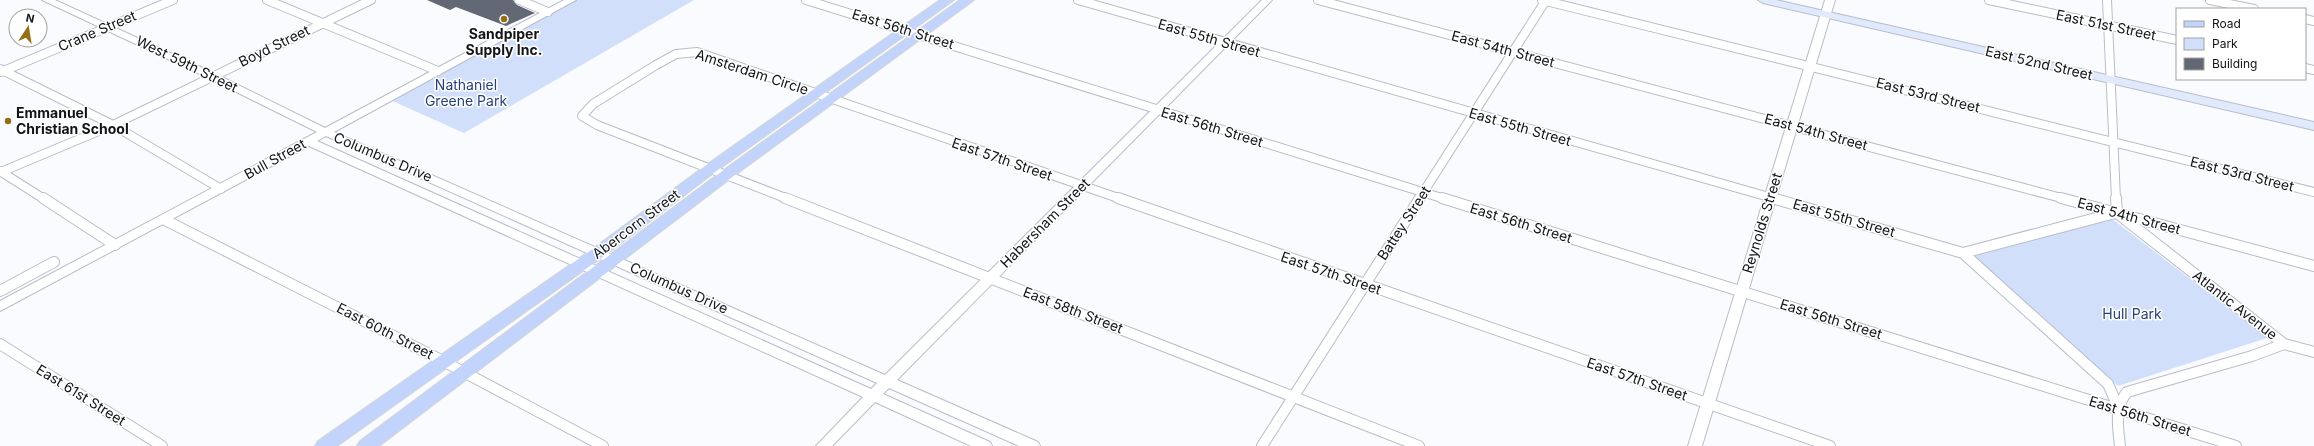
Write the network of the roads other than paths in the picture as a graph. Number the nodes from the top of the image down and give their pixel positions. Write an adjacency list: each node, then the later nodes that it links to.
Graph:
1 (47, 0): 24 (street, West 59th Street)
2 (173, 0): 24 (street, Crane Street)
3 (267, 0): 22 (street)
4 (371, 0): 22 (street, Boyd Street)
5 (520, 0): 20 (street)
6 (571, 0): 20 (street, Bull Street)
7 (806, 0): 25 (street, East 56th Street)
8 (948, 0): 25 (main road, Abercorn Street)
9 (968, 0): 25 (main road, Abercorn Street)
10 (1078, 0): 27 (street, East 55th Street)
11 (1267, 0): 27 (street, Habersham Street)
12 (1318, 0): 28 (street, East 54th Street)
13 (1544, 0): 28 (street, Battey Street); 29 (street, East 53rd Street)
14 (1763, 0): 21 (main road, East 52nd Street)
15 (1830, 0): 21 (street, Reynolds Street)
16 (1988, 0): 23 (street, East 51st Street)
17 (2107, 0): 23 (street)
18 (2210, 0): 19 (street)
19 (2249, 8)
20 (548, 12): 31 (street, Bull Street)
21 (1826, 14): 29 (street, Reynolds Street); 33 (main road, East 52nd Street)
22 (323, 22): 31 (street); 32 (street, Boyd Street)
23 (2108, 26): 26 (street, East 51st Street); 33 (street)
24 (108, 27): 30 (street, Crane Street); 32 (street, West 59th Street)
25 (914, 32): 34 (main road, Abercorn Street); 35 (main road, Abercorn Street); 36 (street, East 56th Street)
26 (2176, 40)
27 (1224, 43): 36 (street, Habersham Street); 37 (street, East 55th Street)
28 (1513, 52): 37 (street, Battey Street); 39 (street, East 54th Street)
29 (1810, 66): 39 (street, Reynolds Street); 43 (street, East 53rd Street)
30 (1, 71): 38 (street)
31 (438, 71): 41 (street, Bull Street)
32 (212, 76): 38 (street, Boyd Street); 41 (street, West 59th Street)
33 (2110, 80): 40 (main road, East 52nd Street); 43 (street)
34 (817, 94): 35 (street, Amsterdam Circle); 44 (main road, Abercorn Street); 44 (street, Amsterdam Circle)
35 (831, 99): 46 (main road, Abercorn Street); 47 (street, East 57th Street)
36 (1157, 110): 47 (street, Habersham Street); 50 (street, East 56th Street)
37 (1474, 114): 50 (street, Battey Street); 51 (street, East 55th Street)
38 (113, 125): 45 (street, Boyd Street); 48 (street)
39 (1792, 125): 51 (street, Reynolds Street); 52 (street, East 54th Street)
40 (2314, 126)
41 (324, 132): 42 (street, Bull Street); 55 (street, Columbus Drive)
42 (308, 142): 48 (street, Bull Street); 59 (street, Columbus Drive)
43 (2112, 142): 49 (street, East 53rd Street); 52 (street)
44 (710, 169): 46 (street, Amsterdam Circle); 55 (main road, Abercorn Street)
45 (1, 172): 54 (street)
46 (726, 175): 57 (main road, Abercorn Street); 62 (street, East 58th Street)
47 (1081, 186): 62 (street, Habersham Street); 63 (street, East 57th Street)
48 (221, 189): 53 (street, Bull Street)
49 (2314, 192)
50 (1423, 193): 63 (street, Battey Street); 65 (street, East 56th Street)
51 (1770, 197): 56 (street, East 55th Street); 65 (street, Reynolds Street)
52 (2117, 213): 56 (street); 60 (street, East 54th Street); 68 (street, Atlantic Avenue)
53 (165, 220): 54 (street, Bull Street); 70 (street, East 60th Street)
54 (115, 245): 66 (street, Bull Street)
55 (599, 252): 57 (street, Columbus Drive); 59 (main road, Abercorn Street)
56 (1963, 253): 76 (street, Atlantic Avenue)
57 (615, 260): 61 (main road, Abercorn Street); 72 (street, Columbus Drive)
58 (54, 262): 64 (street)
59 (581, 265): 61 (street, Columbus Drive); 70 (main road, Abercorn Street)
60 (2314, 266)
61 (600, 272): 71 (main road, Abercorn Street); 73 (street, Columbus Drive)
62 (990, 278): 72 (street, Habersham Street); 74 (street, East 58th Street)
63 (1364, 285): 74 (street, Battey Street); 75 (street, East 57th Street)
64 (0, 291)
65 (1741, 291): 75 (street, Reynolds Street); 76 (street, East 56th Street)
66 (0, 307)
67 (0, 344): 77 (street, East 61st Street)
68 (2284, 344): 69 (street); 76 (street, Atlantic Avenue)
69 (2314, 352)
70 (443, 361): 71 (street, East 60th Street); 78 (main road, Abercorn Street)
71 (463, 373): 79 (main road, Abercorn Street); 80 (street, East 60th Street)
72 (887, 380): 73 (street, Habersham Street); 83 (street, Columbus Drive)
73 (872, 395): 81 (street, Habersham Street); 82 (street, Columbus Drive)
74 (1294, 396): 84 (street, Battey Street); 85 (street, East 58th Street)
75 (1708, 403): 86 (street, Reynolds Street); 87 (street, East 57th Street)
76 (2119, 409): 88 (street, Atlantic Avenue); 89 (street, East 56th Street)
77 (162, 446)
78 (324, 446)
79 (366, 446)
80 (603, 446)
81 (823, 446)
82 (985, 446)
83 (1033, 446)
84 (1262, 446)
85 (1420, 446)
86 (1695, 446)
87 (1830, 446)
88 (2120, 446)
89 (2236, 446)

